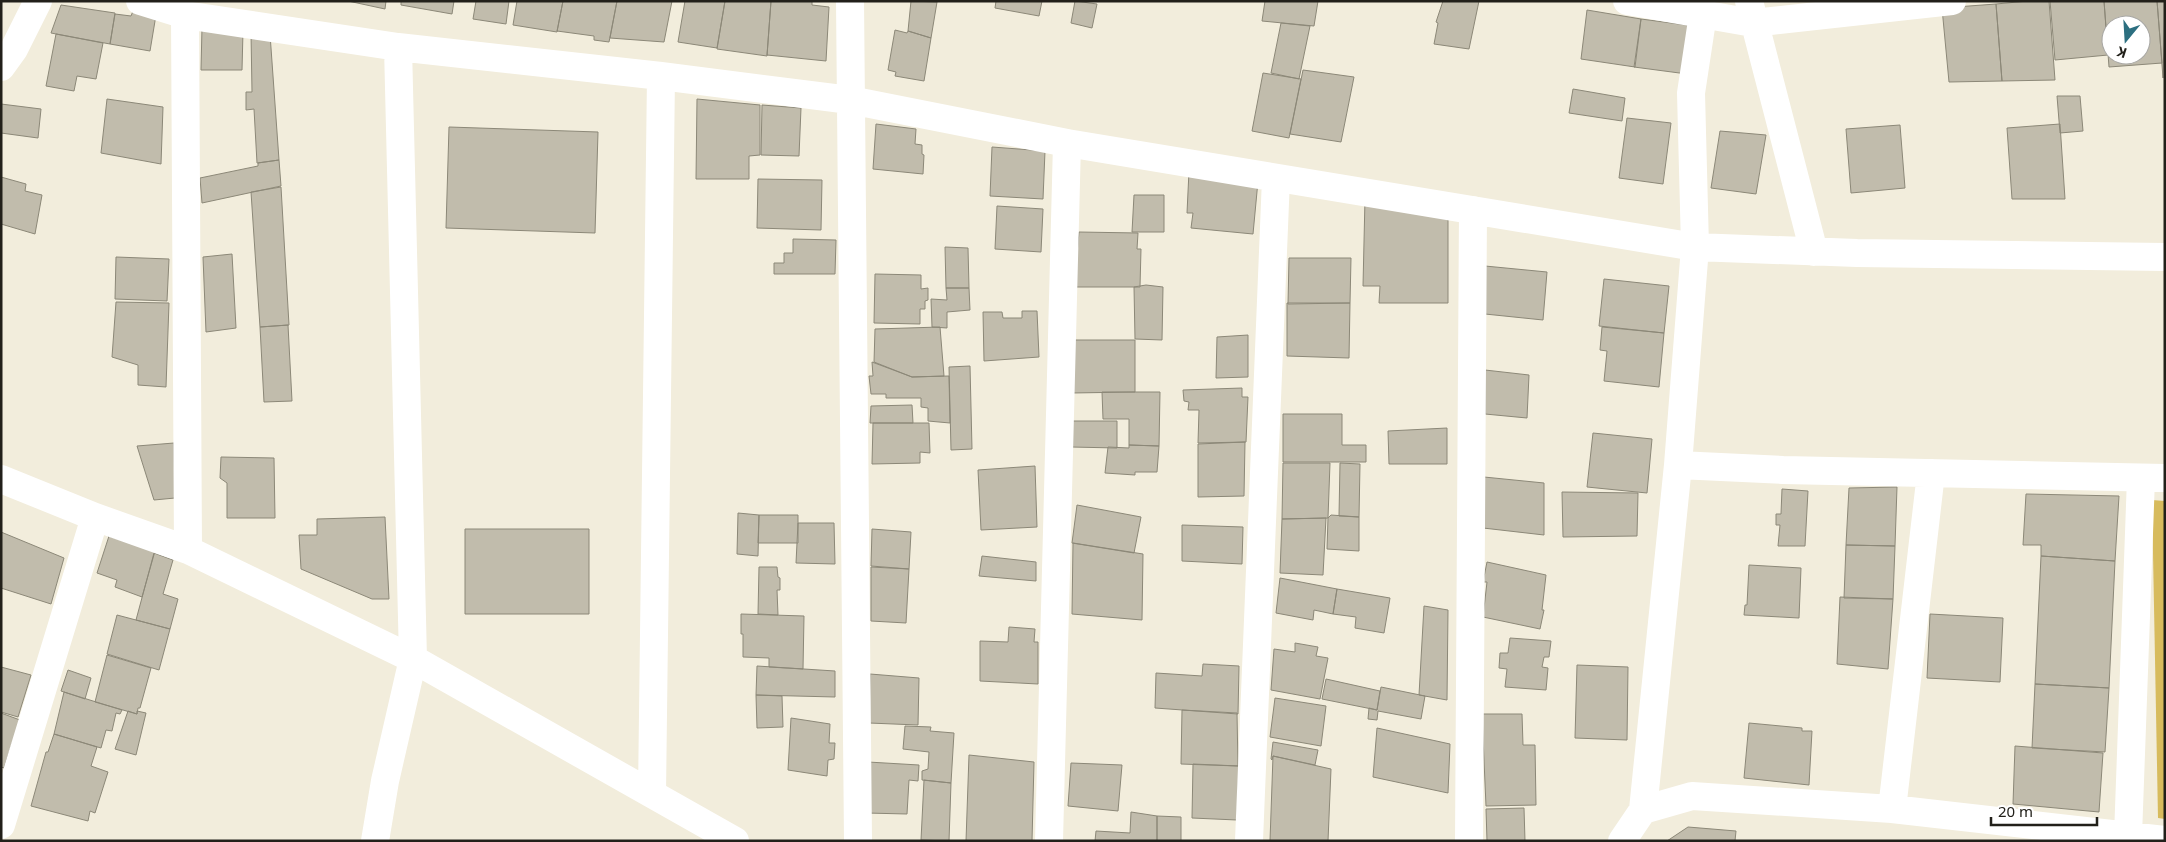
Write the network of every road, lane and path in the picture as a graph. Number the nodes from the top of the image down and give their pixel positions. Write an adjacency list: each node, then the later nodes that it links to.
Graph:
1 (38, 1): 10 (street)
2 (140, 1): 8 (street)
3 (850, 1): 12 (street)
4 (1627, 1): 7 (street)
5 (1952, 1): 6 (street)
6 (1751, 12): 7 (street); 17 (street)
7 (1703, 14): 16 (street)
8 (184, 15): 9 (street); 24 (street)
9 (398, 47): 11 (street); 25 (street)
10 (1, 67)
11 (661, 76): 12 (street); 26 (street)
12 (850, 100): 13 (street); 34 (street)
13 (1067, 143): 14 (street); 35 (street)
14 (1276, 178): 15 (street); 36 (street)
15 (1473, 210): 16 (street); 37 (street)
16 (1695, 247): 17 (street); 19 (street)
17 (1814, 252): 18 (street)
18 (2165, 257)
19 (1678, 465): 20 (street); 28 (street)
20 (1931, 473): 21 (street); 27 (street)
21 (2153, 478): 30 (street)
22 (1, 479): 23 (street)
23 (95, 517): 24 (street); 29 (street)
24 (188, 550): 25 (street)
25 (413, 659): 26 (street); 32 (street)
26 (652, 794): 33 (street)
27 (1892, 809): 28 (street); 30 (street)
28 (1643, 810): 38 (street)
29 (1, 825)
30 (2128, 836): 31 (street)
31 (2165, 840)
32 (375, 841)
33 (734, 841)
34 (858, 841)
35 (1049, 841)
36 (1249, 841)
37 (1469, 841)
38 (1622, 841)

